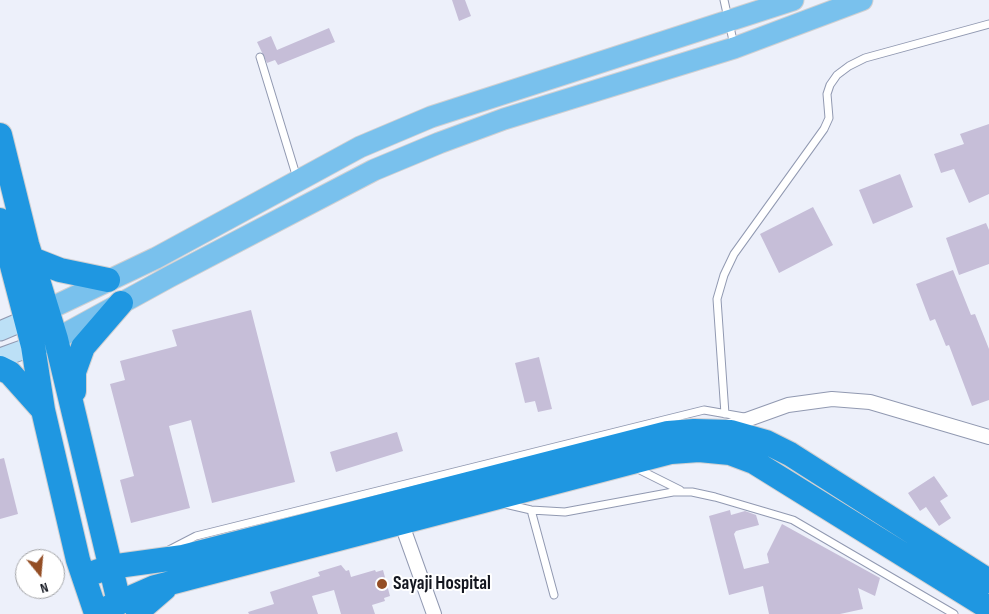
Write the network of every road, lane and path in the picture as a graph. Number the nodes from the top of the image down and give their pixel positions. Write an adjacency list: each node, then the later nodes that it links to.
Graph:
1 (724, 0): 4 (lane)
2 (793, 0): 4 (main road)
3 (862, 0): 6 (main road)
4 (729, 22): 6 (lane); 9 (main road)
5 (989, 24): 24 (lane)
6 (734, 48): 13 (main road)
7 (260, 57): 9 (lane)
8 (0, 134): 11 (highway)
9 (298, 180): 12 (main road)
10 (0, 220): 11 (highway)
11 (15, 271): 12 (highway); 14 (highway); 15 (highway)
12 (108, 280): 14 (main road)
13 (120, 303): 17 (main road); 22 (highway)
14 (48, 311): 15 (main road); 17 (highway)
15 (26, 320): 16 (street); 18 (highway)
16 (0, 331)
17 (56, 339): 18 (main road); 22 (highway)
18 (34, 346): 19 (street); 21 (highway)
19 (0, 358)
20 (0, 368): 21 (highway)
21 (43, 410): 33 (highway)
22 (74, 412): 32 (highway)
23 (751, 419): 24 (street); 24 (lane); 25 (street)
24 (720, 423): 26 (street); 32 (highway); 34 (highway)
25 (989, 437)
26 (699, 450): 27 (highway); 36 (highway)
27 (627, 463): 28 (lane); 29 (highway)
28 (683, 492): 30 (lane); 40 (lane)
29 (488, 500): 30 (lane); 31 (highway)
30 (531, 510): 35 (lane)
31 (401, 522): 37 (highway); 39 (street)
32 (110, 567): 33 (highway); 37 (highway)
33 (84, 576): 38 (highway)
34 (989, 581)
35 (554, 595)
36 (989, 608)
37 (126, 610): 38 (highway)
38 (96, 614)
39 (434, 614)
40 (954, 614)

